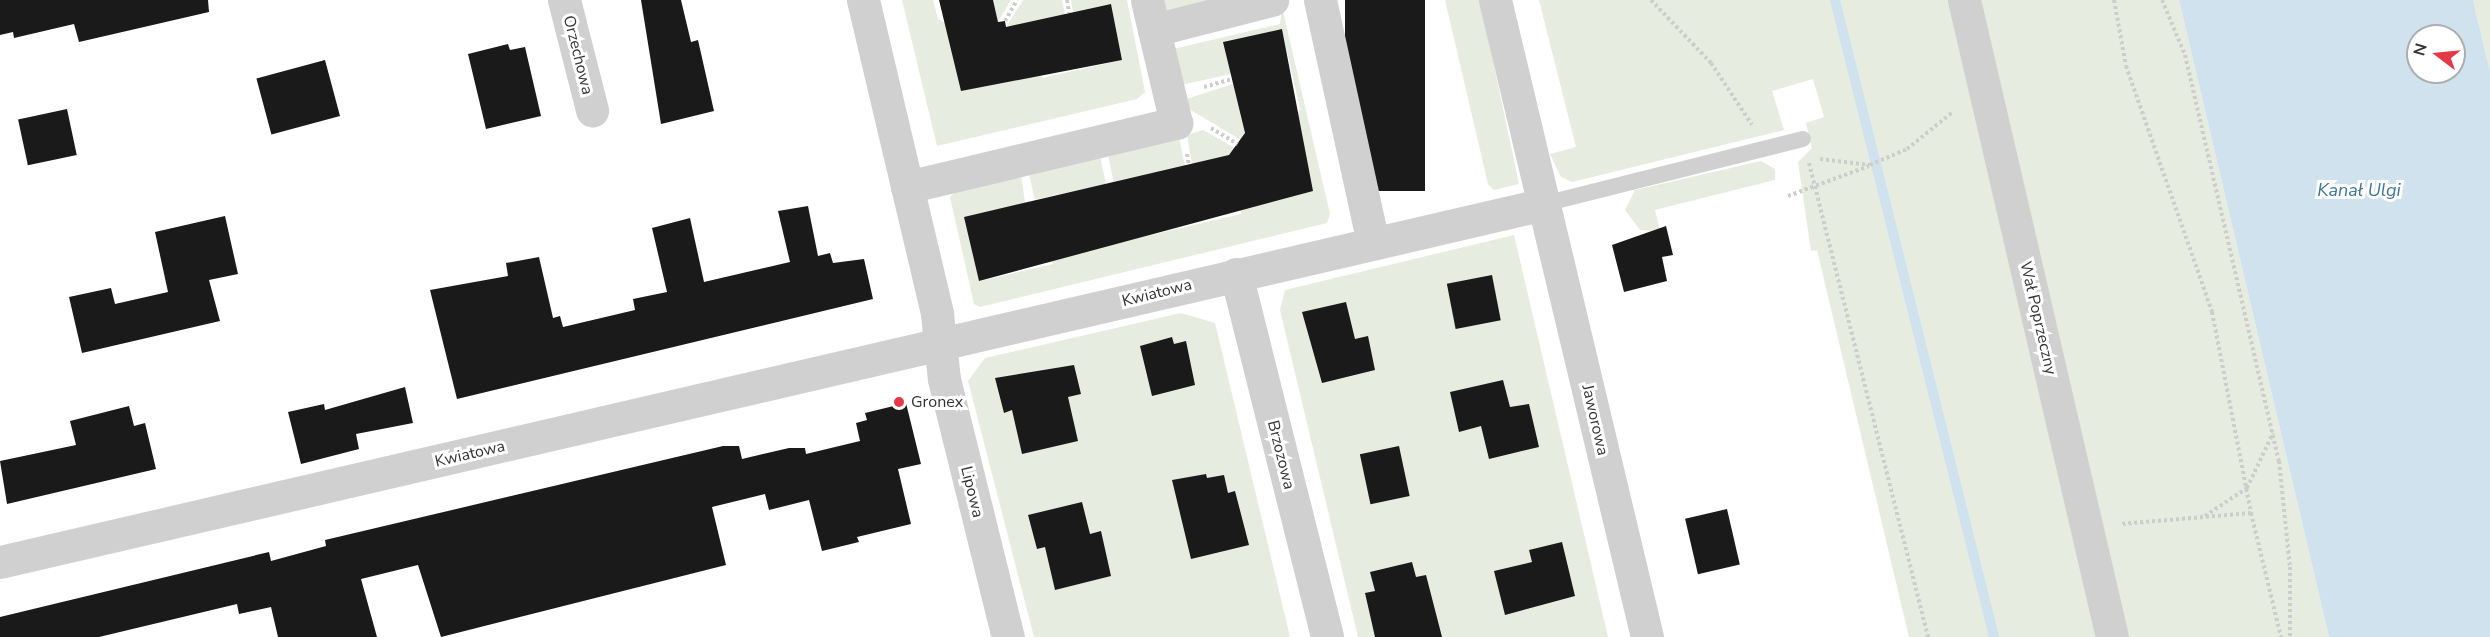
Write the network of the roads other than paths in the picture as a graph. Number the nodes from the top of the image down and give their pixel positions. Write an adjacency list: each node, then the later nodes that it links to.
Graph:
1 (564, 0): 8 (street, Orzechowa)
2 (863, 0): 10 (street)
3 (1272, 0): 7 (street)
4 (1320, 0): 12 (street)
5 (1495, 0): 11 (street)
6 (1964, 0): 19 (street, Wał Poprzeczny)
7 (1150, 15): 10 (street)
8 (592, 110)
9 (1803, 139): 11 (lane)
10 (908, 187): 14 (street)
11 (1544, 204): 12 (street, Kwiatowa); 18 (street, Jaworowa)
12 (1373, 243): 13 (street, Kwiatowa)
13 (1236, 274): 14 (street, Kwiatowa); 17 (street, Brzozowa)
14 (941, 346): 15 (street, Kwiatowa); 16 (street, Lipowa)
15 (0, 562)
16 (1008, 637)
17 (1327, 637)
18 (1647, 637)
19 (2112, 637)

